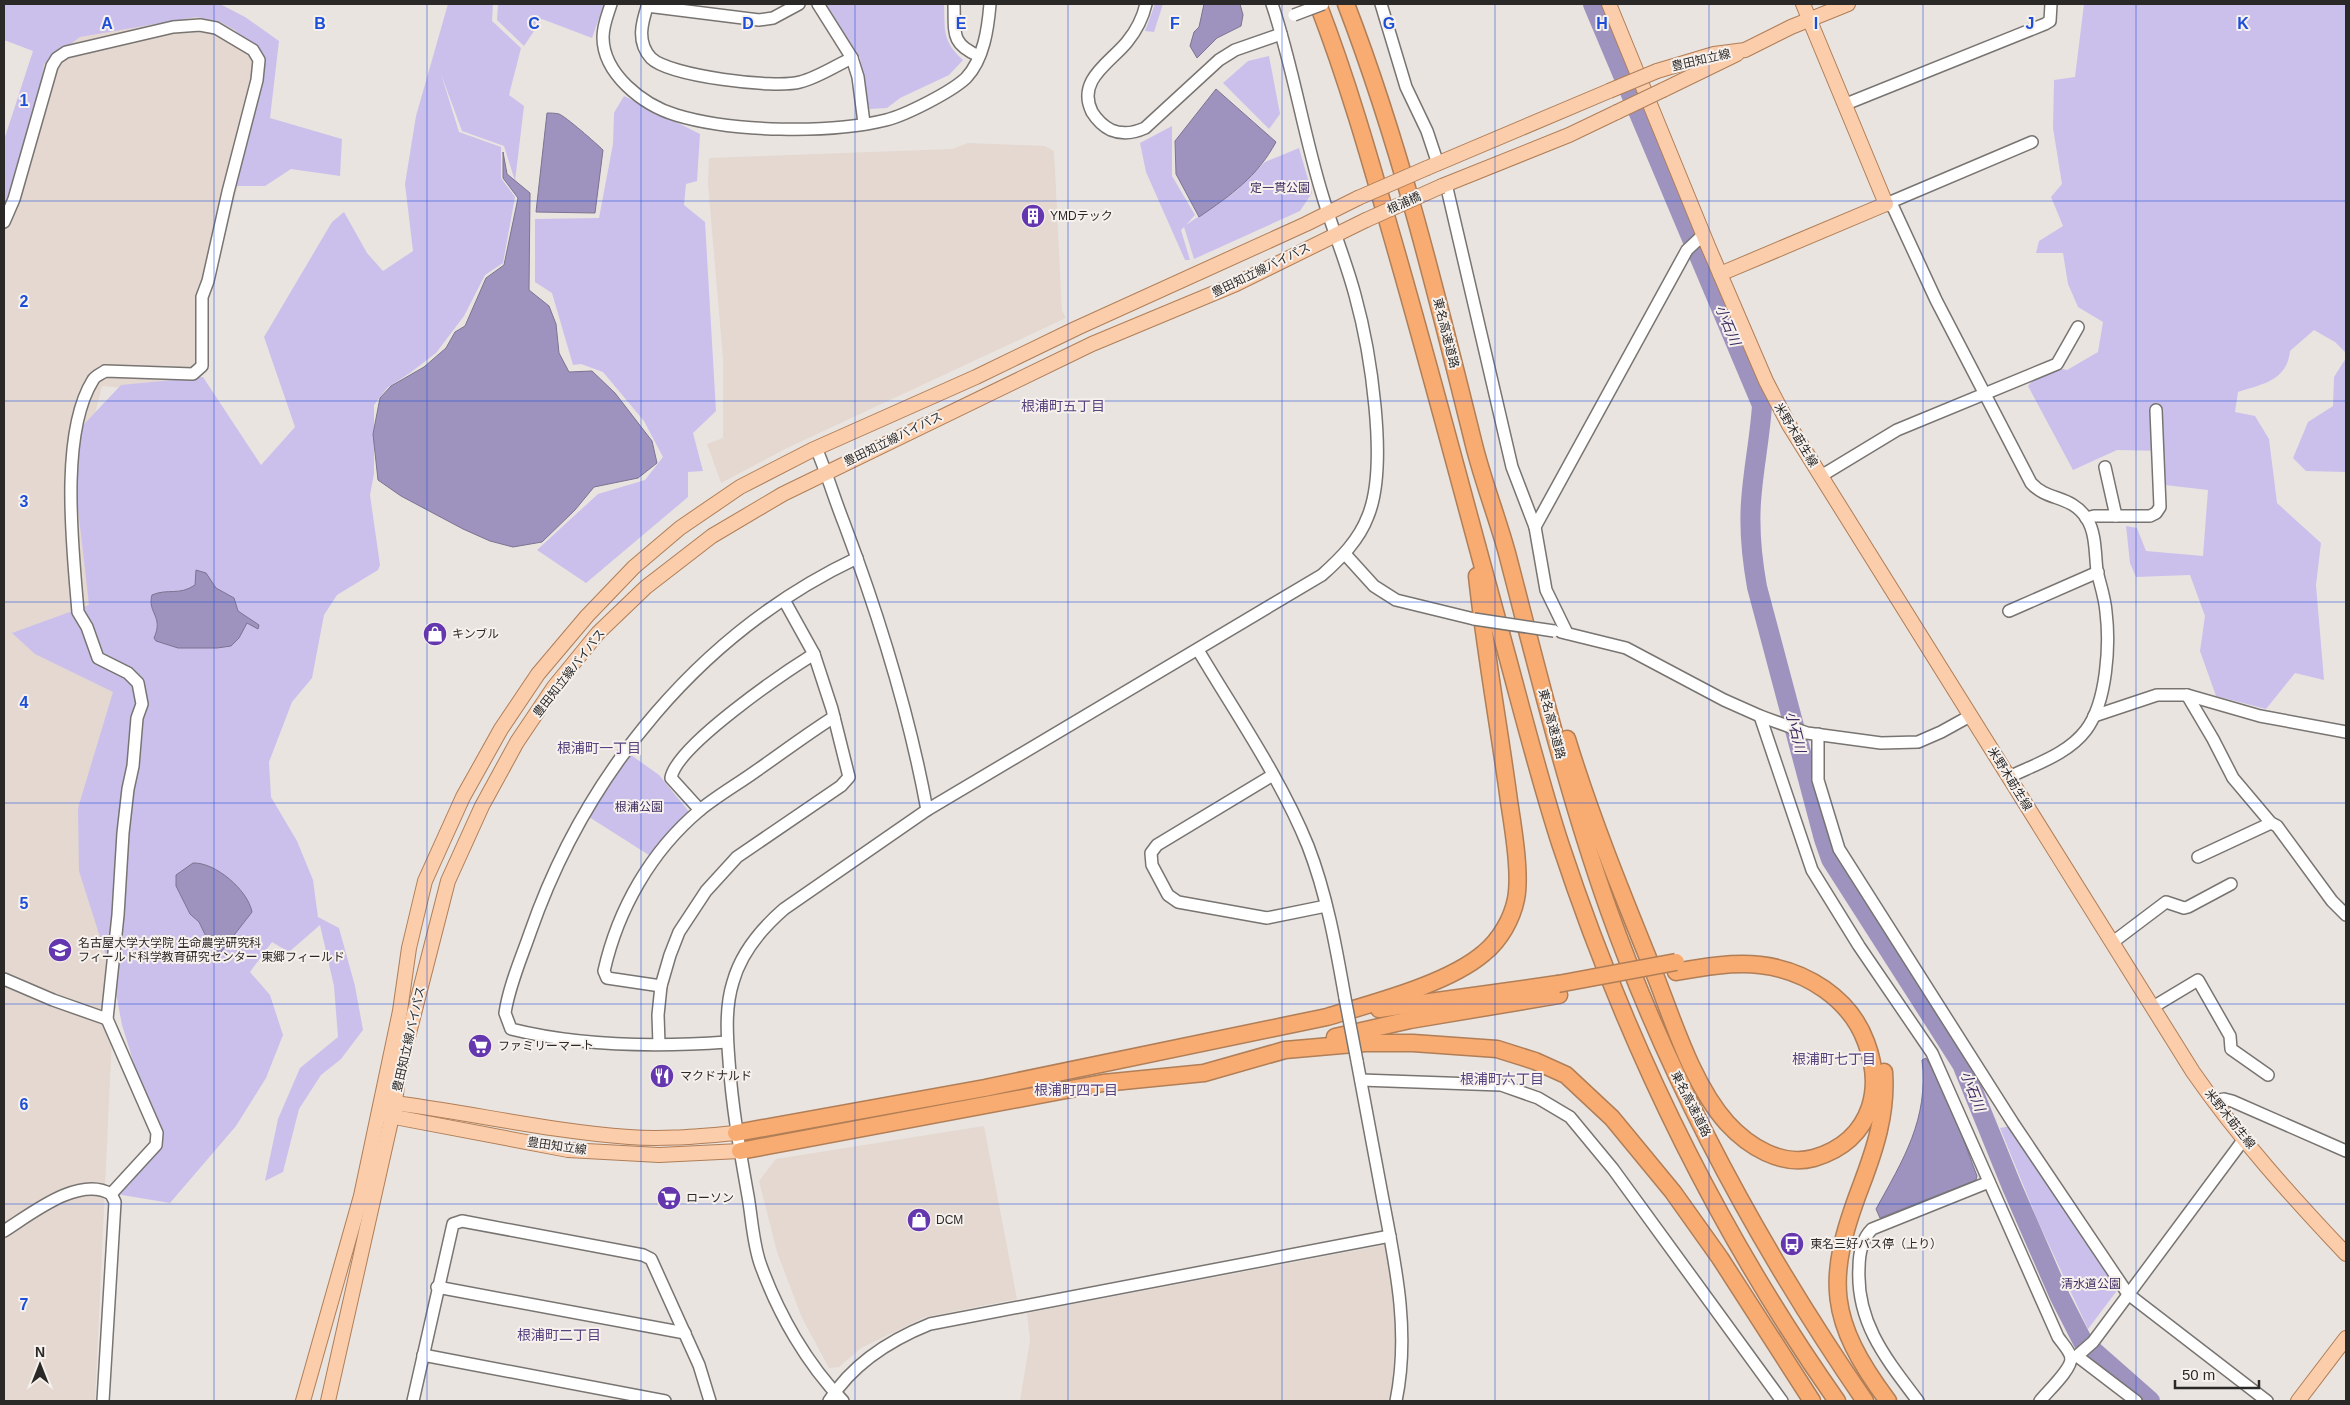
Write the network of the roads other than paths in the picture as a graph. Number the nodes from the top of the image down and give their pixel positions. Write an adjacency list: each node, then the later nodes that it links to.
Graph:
1 (611, 4): 24 (street)
2 (800, 4): 16 (street)
3 (818, 4): 22 (street)
4 (954, 4): 21 (street)
5 (990, 4): 21 (street)
6 (1146, 4): 19 (street)
7 (1272, 4): 18 (street)
8 (1318, 4): 44 (highway, 東名高速道路)
9 (1323, 4): 18 (street, bridge)
10 (1346, 4): 45 (highway, 東名高速道路)
11 (1381, 4): 26 (street)
12 (1609, 4): 33 (main road, 米野木莇生線)
13 (1803, 4): 17 (main road)
14 (1848, 4): 17 (main road, 豊田知立線)
15 (2051, 4): 23 (street)
16 (648, 5): 22 (street)
17 (1810, 20): 20 (main road, 豊田知立線); 23 (main road)
18 (1278, 21): 19 (street)
19 (1281, 34): 29 (street)
20 (1745, 50): 26 (main road, 豊田知立線, bridge); 27 (main road, 豊田知立線, bridge)
21 (979, 56): 24 (street)
22 (852, 58): 24 (street)
23 (1846, 104): 28 (main road)
24 (864, 123)
25 (2032, 142): 28 (street)
26 (1432, 166): 29 (main road, 根浦橋, bridge)
27 (1444, 185): 30 (main road, 根浦橋, bridge); 46 (street)
28 (1886, 204): 34 (main road); 36 (street)
29 (1328, 212): 32 (street); 38 (main road, 豊田知立線バイパス)
30 (1366, 220): 32 (main road, 豊田知立線バイパス)
31 (4, 222): 78 (street)
32 (1336, 234): 40 (main road, 豊田知立線バイパス); 47 (street)
33 (1701, 237): 34 (main road, 米野木莇生線); 46 (street)
34 (1720, 274): 41 (main road, 米野木莇生線)
35 (2078, 327): 36 (street)
36 (1984, 393): 41 (street); 43 (street)
37 (2156, 410): 42 (street)
38 (816, 448): 40 (street); 85 (main road, 豊田知立線バイパス)
39 (2105, 467): 42 (street)
40 (826, 472): 48 (street); 86 (main road, 豊田知立線バイパス)
41 (1821, 476): 57 (main road, 米野木莇生線)
42 (2116, 516): 43 (street)
43 (2086, 518): 49 (street)
44 (1470, 519): 77 (highway); 112 (highway, 東名高速道路)
45 (1498, 520): 72 (highway); 113 (highway, 東名高速道路)
46 (1536, 527): 52 (street)
47 (1345, 554): 52 (street, bridge); 53 (street)
48 (857, 558): 50 (street); 65 (street)
49 (2098, 572): 51 (street); 58 (street)
50 (784, 600): 54 (street); 80 (street)
51 (2009, 611)
52 (1567, 633): 56 (street)
53 (1198, 650): 62 (street); 65 (street)
54 (814, 654): 59 (street); 64 (street)
55 (2187, 695): 58 (street); 60 (street); 66 (street)
56 (1760, 716): 61 (street); 91 (street)
57 (1970, 716): 61 (street); 63 (main road, 米野木莇生線)
58 (2094, 716): 63 (street)
59 (834, 718): 64 (street); 74 (street)
60 (2346, 732)
61 (1812, 734): 97 (street)
62 (1273, 775): 69 (street); 69 (street)
63 (2009, 777): 71 (main road, 米野木莇生線)
64 (700, 810): 74 (street)
65 (927, 810): 79 (street)
66 (2271, 823): 67 (street); 70 (street)
67 (2198, 857)
68 (2231, 884): 71 (street)
69 (1326, 906): 83 (street, bridge)
70 (2346, 915)
71 (2113, 942): 76 (main road, 米野木莇生線)
72 (1676, 967): 75 (highway, bridge); 114 (highway)
73 (4, 979): 78 (street)
74 (662, 986): 80 (street)
75 (1559, 989): 77 (highway); 81 (highway)
76 (2154, 1007): 82 (street); 84 (main road, 米野木莇生線)
77 (1328, 1016): 87 (highway)
78 (107, 1020): 92 (street)
79 (727, 1042): 80 (street); 87 (street)
80 (659, 1044)
81 (1286, 1050): 89 (highway); 111 (highway)
82 (2268, 1075)
83 (1361, 1080): 94 (street); 110 (street)
84 (2214, 1101): 88 (main road, 米野木莇生線); 90 (street)
85 (378, 1107): 86 (main road, 豊田知立線); 104 (main road, 豊田知立線バイパス)
86 (394, 1110): 87 (main road, 豊田知立線); 89 (main road, 豊田知立線); 105 (main road, 豊田知立線バイパス)
87 (736, 1133): 89 (street)
88 (2244, 1138): 95 (main road, 米野木莇生線); 97 (street)
89 (740, 1151): 102 (street)
90 (2346, 1151)
91 (1989, 1182): 101 (street); 115 (street)
92 (111, 1194): 93 (street); 103 (street)
93 (4, 1230)
94 (1390, 1236): 102 (street); 109 (street)
95 (2346, 1254)
96 (437, 1287): 98 (street); 98 (street); 100 (street)
97 (2128, 1294): 101 (street); 118 (street)
98 (685, 1333): 108 (street)
99 (2346, 1338): 119 (main road)
100 (423, 1355): 106 (street); 107 (street)
101 (2077, 1355): 116 (street); 117 (street)
102 (836, 1398)
103 (103, 1401)
104 (303, 1401)
105 (328, 1401)
106 (413, 1401)
107 (665, 1401)
108 (710, 1401)
109 (1396, 1401)
110 (1782, 1401)
111 (1812, 1401)
112 (1837, 1401)
113 (1865, 1401)
114 (1888, 1401)
115 (1918, 1401)
116 (2040, 1401)
117 (2136, 1401)
118 (2267, 1401)
119 (2298, 1401)

